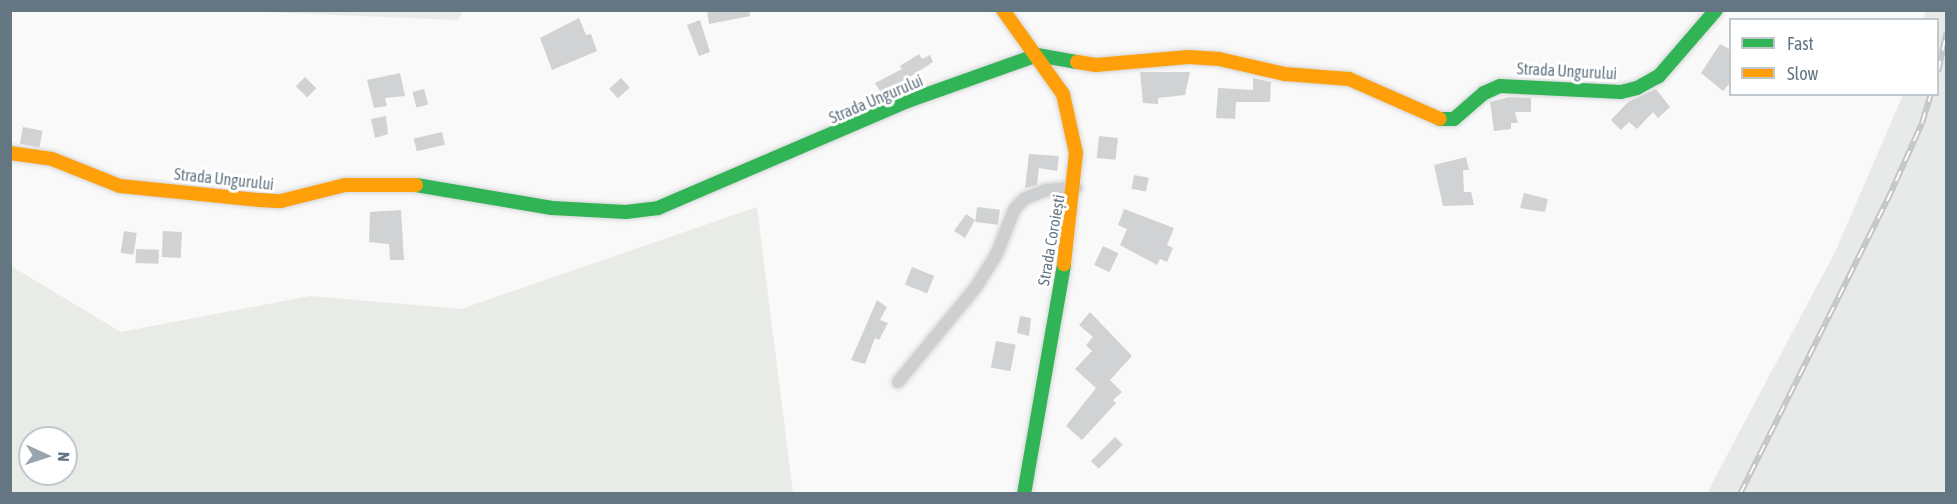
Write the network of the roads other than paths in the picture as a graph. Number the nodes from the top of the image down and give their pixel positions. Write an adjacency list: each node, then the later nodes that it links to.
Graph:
1 (1003, 10): 3 (street, Strada Coroiești)
2 (1716, 10): 3 (street, Strada Ungurului)
3 (1037, 55): 4 (street, Strada Ungurului); 5 (street, Strada Coroiești)
4 (10, 153)
5 (1076, 188): 6 (street); 7 (street, Strada Coroiești)
6 (898, 382)
7 (1024, 494)

